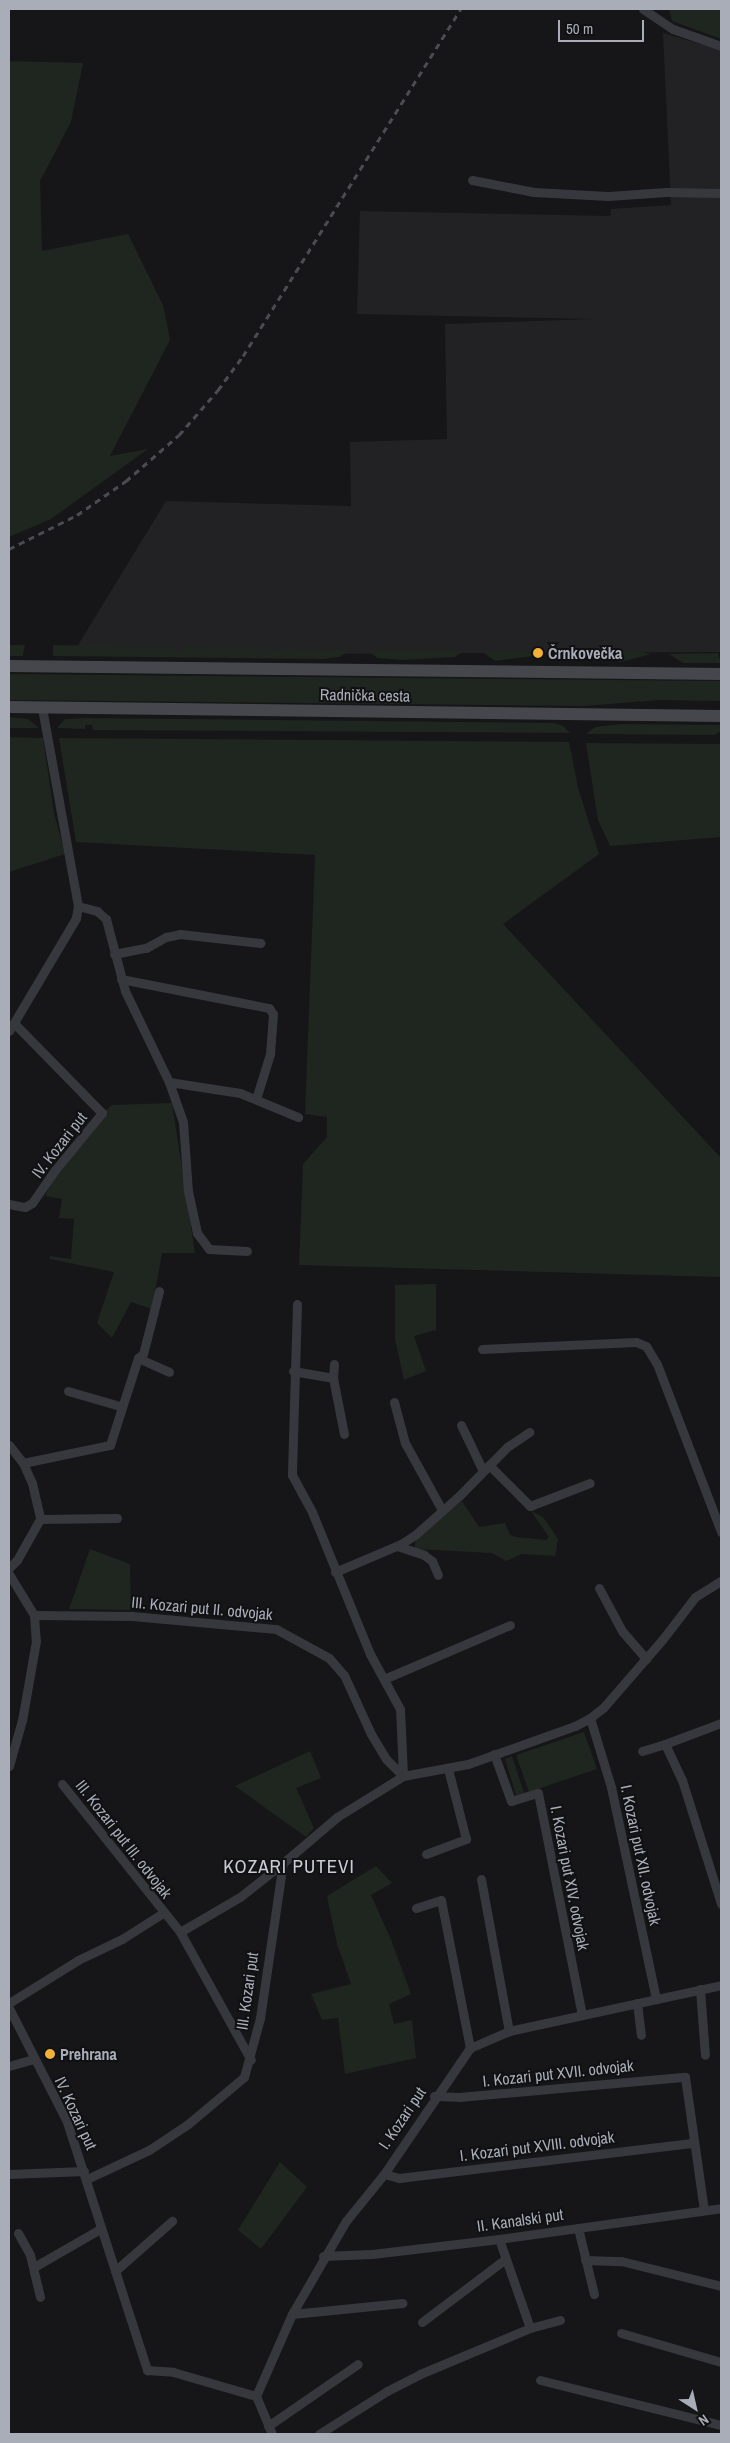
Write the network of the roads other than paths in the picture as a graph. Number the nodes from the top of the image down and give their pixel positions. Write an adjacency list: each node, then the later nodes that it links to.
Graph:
1 (643, 9): 2 (street)
2 (721, 46)
3 (472, 180): 4 (street)
4 (721, 193)
5 (9, 666): 6 (main road, Radnička cesta)
6 (721, 674)
7 (9, 707): 8 (main road, Radnička cesta)
8 (42, 707): 9 (main road, Radnička cesta); 10 (street)
9 (721, 716)
10 (78, 906): 12 (street); 14 (street)
11 (260, 942): 12 (street)
12 (114, 954): 13 (street)
13 (121, 979): 16 (street); 17 (street)
14 (14, 1023): 15 (street); 19 (street, IV. Kozari put)
15 (9, 1031)
16 (169, 1082): 17 (street); 20 (street)
17 (256, 1099): 18 (street)
18 (298, 1117)
19 (9, 1204)
20 (247, 1251)
21 (159, 1291): 24 (street)
22 (297, 1304): 26 (street)
23 (482, 1349): 42 (street)
24 (138, 1358): 27 (street); 31 (street)
25 (334, 1364): 28 (street)
26 (293, 1371): 28 (street); 45 (street)
27 (169, 1372)
28 (333, 1378): 34 (street)
29 (68, 1390): 31 (street)
30 (394, 1402): 39 (street)
31 (120, 1406): 36 (street)
32 (461, 1425): 37 (street)
33 (529, 1432): 37 (street)
34 (344, 1434)
35 (9, 1445): 36 (street)
36 (23, 1463): 41 (street)
37 (486, 1468): 38 (street); 39 (street)
38 (590, 1483)
39 (442, 1510): 43 (street)
40 (117, 1518): 41 (street)
41 (40, 1519): 44 (street)
42 (721, 1532)
43 (398, 1546): 45 (street); 47 (street)
44 (9, 1568)
45 (335, 1572): 53 (street)
46 (9, 1574): 50 (street)
47 (438, 1575)
48 (721, 1581): 52 (street)
49 (599, 1588): 52 (street)
50 (34, 1615): 59 (street); 61 (street, III. Kozari put II. odvojak)
51 (510, 1625): 53 (street)
52 (646, 1659): 54 (street)
53 (384, 1679): 61 (street)
54 (590, 1718): 58 (street); 72 (street, I. Kozari put XII. odvojak)
55 (721, 1723): 56 (street)
56 (664, 1744): 57 (street); 66 (street)
57 (642, 1751)
58 (494, 1754): 60 (street); 76 (street, I. Kozari put XIV. odvojak)
59 (9, 1766)
60 (448, 1769): 61 (street); 63 (street)
61 (403, 1776): 64 (street)
62 (62, 1784): 68 (street, III. Kozari put III. odvojak)
63 (426, 1854)
64 (283, 1863): 69 (street); 82 (street, III. Kozari put)
65 (481, 1879): 77 (street)
66 (721, 1904)
67 (416, 1908): 79 (street)
68 (163, 1913): 69 (street, III. Kozari put III. odvojak); 73 (street, III. Kozari put III. odvojak)
69 (180, 1932): 82 (street, III. Kozari put III. odvojak)
70 (721, 1985): 71 (street, I. Kozari put)
71 (700, 1989): 72 (street, I. Kozari put); 80 (street)
72 (656, 1999): 74 (street, I. Kozari put)
73 (9, 2003)
74 (637, 2003): 76 (street, I. Kozari put); 78 (street)
75 (9, 2008): 81 (street, IV. Kozari put)
76 (582, 2015): 77 (street, I. Kozari put)
77 (509, 2031): 79 (street, I. Kozari put)
78 (641, 2035)
79 (470, 2048): 84 (street, I. Kozari put)
80 (706, 2055)
81 (34, 2059): 83 (street); 88 (street, IV. Kozari put)
82 (251, 2060): 88 (street, III. Kozari put)
83 (9, 2066)
84 (434, 2096): 85 (street, I. Kozari put XVII. odvojak); 87 (street, I. Kozari put)
85 (694, 2142): 87 (street, I. Kozari put XVIII. odvojak); 90 (street)
86 (9, 2174): 88 (street)
87 (384, 2174): 96 (street, I. Kozari put)
88 (86, 2175): 93 (street)
89 (721, 2208): 90 (street, II. Kanalski put)
90 (704, 2210): 92 (street, II. Kanalski put)
91 (172, 2221): 100 (street)
92 (578, 2228): 95 (street, II. Kanalski put); 98 (street)
93 (100, 2229): 99 (street); 100 (street)
94 (18, 2233): 99 (street)
95 (499, 2239): 96 (street, II. Kanalski put); 97 (street)
96 (323, 2256): 105 (street, I. Kozari put)
97 (504, 2260): 107 (street); 108 (street)
98 (585, 2260): 101 (street); 102 (street)
99 (34, 2267): 103 (street)
100 (114, 2271): 113 (street)
101 (721, 2286)
102 (594, 2294)
103 (40, 2297)
104 (402, 2303): 105 (street)
105 (292, 2314): 113 (street, I. Kozari put)
106 (560, 2320): 108 (street)
107 (422, 2322)
108 (530, 2328): 116 (street)
109 (620, 2333): 110 (street)
110 (721, 2362)
111 (358, 2364): 115 (street)
112 (540, 2380): 114 (street)
113 (256, 2396): 115 (street)
114 (721, 2425)
115 (270, 2430)
116 (319, 2434)

